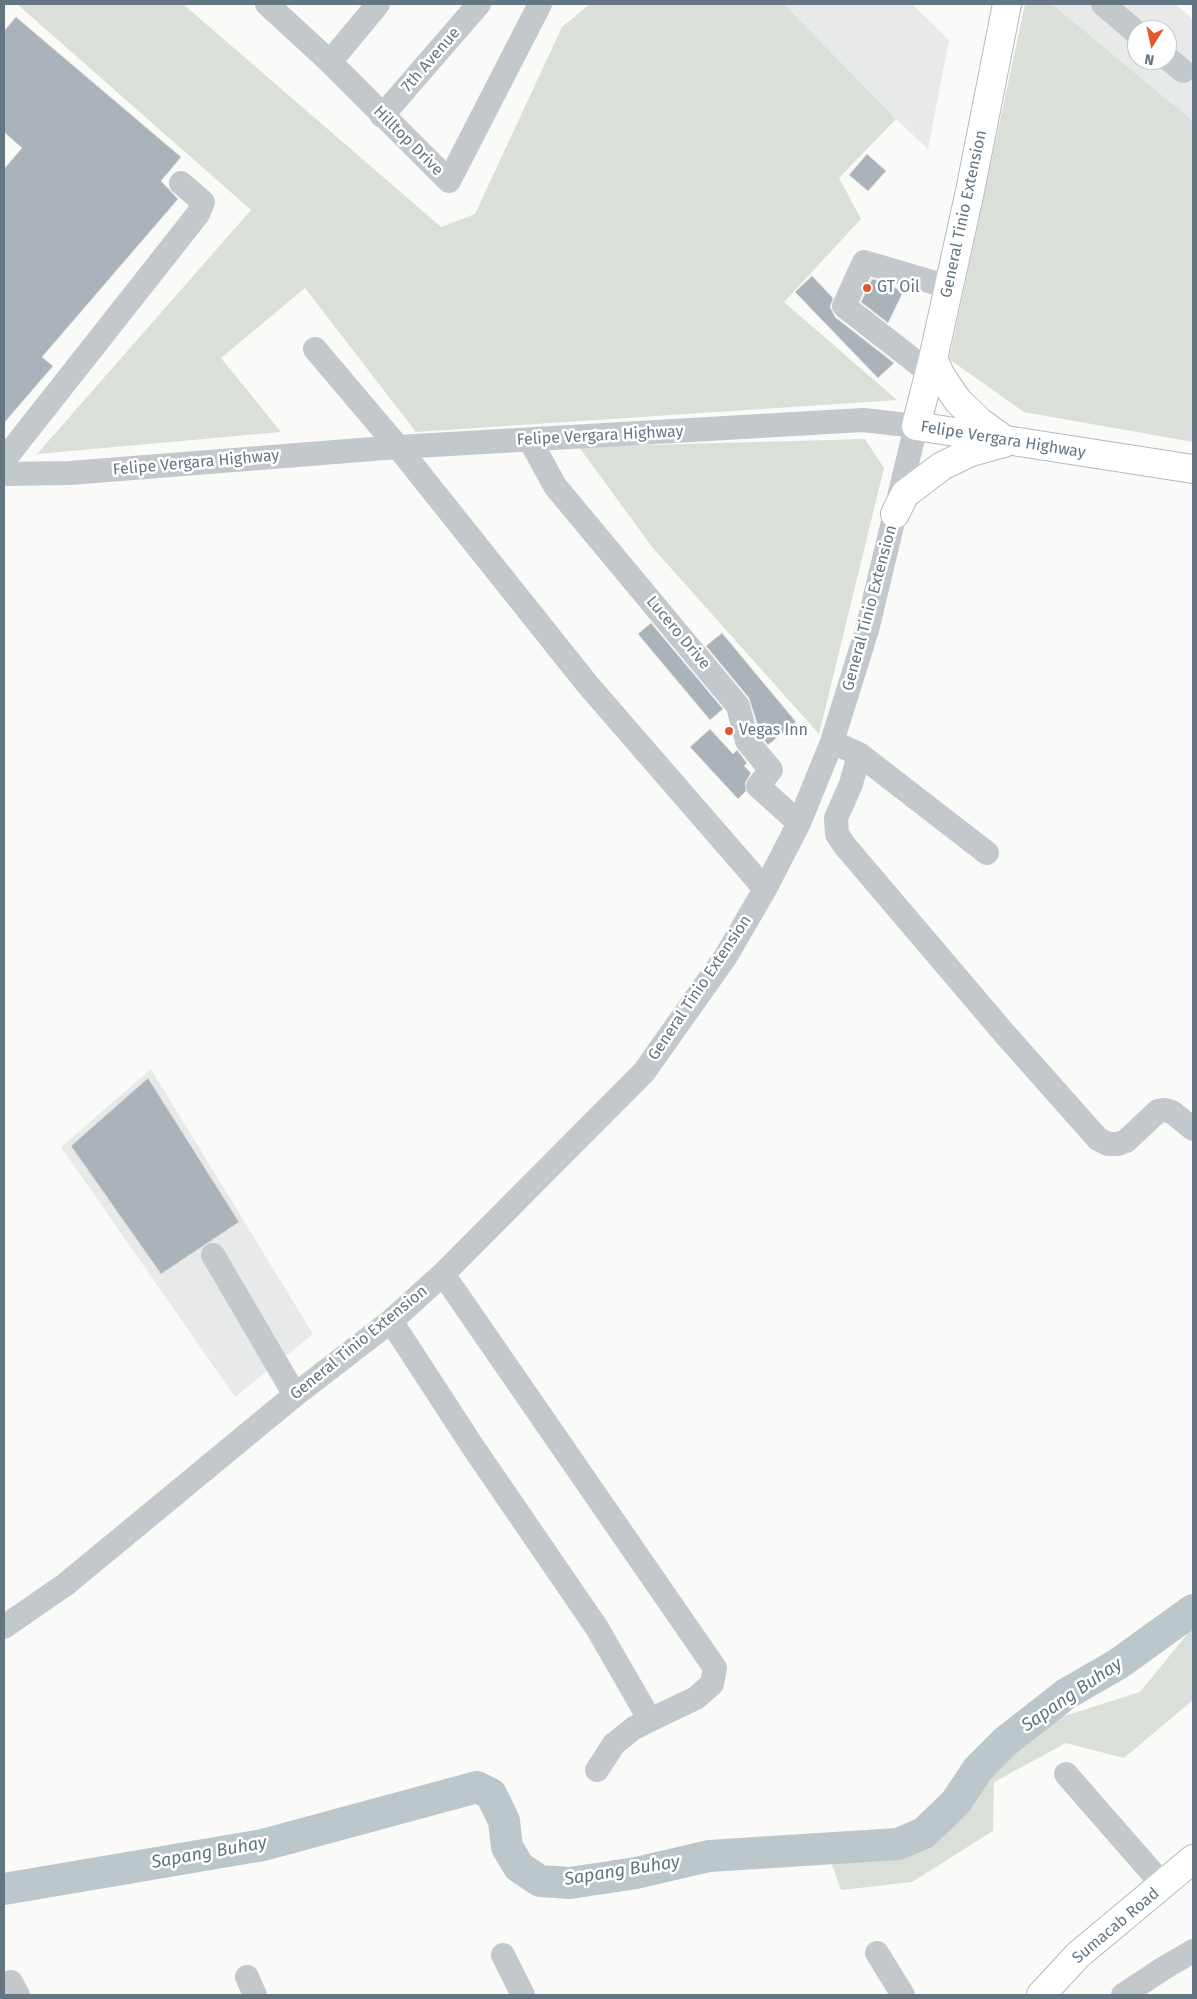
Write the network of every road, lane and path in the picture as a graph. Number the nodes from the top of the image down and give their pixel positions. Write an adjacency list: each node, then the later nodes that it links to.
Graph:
1 (267, 4): 8 (street, Hilltop Drive)
2 (378, 4): 8 (street)
3 (479, 4): 9 (street, 7th Avenue)
4 (1007, 4): 11 (main road, General Tinio Extension)
5 (1102, 4): 7 (street)
6 (535, 6): 9 (street, Hilltop Drive)
7 (1127, 25)
8 (330, 62): 9 (street, Hilltop Drive)
9 (382, 116)
10 (181, 182): 18 (street)
11 (949, 287): 13 (main road, General Tinio Extension); 13 (street)
12 (316, 349): 17 (street)
13 (932, 366): 14 (main road, General Tinio Extension); 16 (main road)
14 (916, 426): 15 (street, Felipe Vergara Highway); 16 (main road, Felipe Vergara Highway); 21 (street, General Tinio Extension)
15 (530, 440): 17 (street, Felipe Vergara Highway); 24 (street, Lucero Drive)
16 (1008, 442): 19 (main road, Felipe Vergara Highway); 21 (main road)
17 (398, 447): 20 (street, Felipe Vergara Highway); 26 (street)
18 (4, 460)
19 (1193, 469)
20 (4, 474)
21 (895, 514): 22 (street, General Tinio Extension)
22 (832, 742): 23 (street); 24 (street, General Tinio Extension)
23 (859, 754): 25 (street); 27 (street)
24 (799, 823): 26 (street, General Tinio Extension)
25 (988, 853)
26 (765, 889): 29 (street, General Tinio Extension)
27 (1193, 1129)
28 (213, 1255): 31 (street)
29 (443, 1274): 30 (street, General Tinio Extension); 33 (street)
30 (391, 1321): 31 (street, General Tinio Extension); 33 (street)
31 (295, 1395): 32 (street, General Tinio Extension)
32 (4, 1627)
33 (650, 1720): 34 (street)
34 (597, 1770)
35 (1066, 1774): 37 (street)
36 (1193, 1859): 37 (main road, Sumacab Road)
37 (1163, 1885): 43 (main road, Sumacab Road)
38 (1193, 1951): 44 (street)
39 (877, 1953): 42 (street)
40 (503, 1955): 41 (street)
41 (523, 1995)
42 (903, 1995)
43 (1041, 1995)
44 (1123, 1995)

